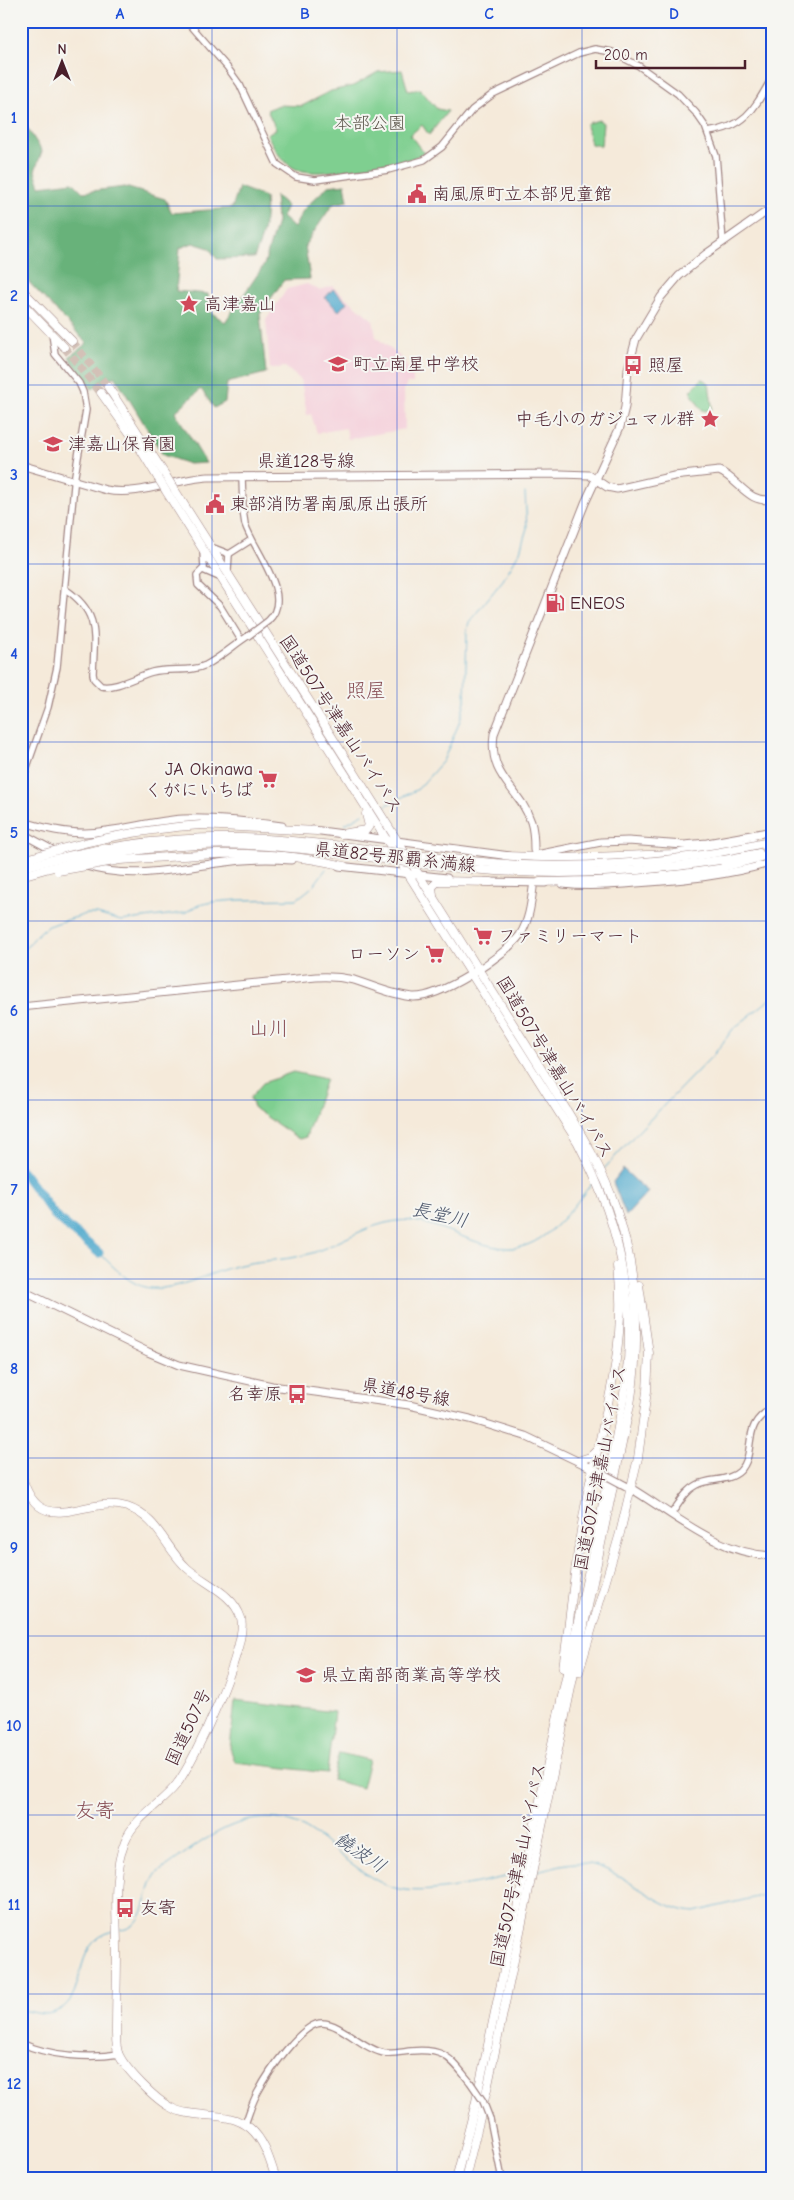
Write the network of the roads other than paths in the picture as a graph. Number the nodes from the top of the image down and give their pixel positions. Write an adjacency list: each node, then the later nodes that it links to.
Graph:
1 (187, 21): 5 (street)
2 (769, 21): 3 (main road)
3 (773, 26)
4 (773, 76): 5 (street)
5 (708, 132): 7 (street)
6 (773, 207): 7 (main road)
7 (723, 242): 18 (main road)
8 (21, 289): 11 (highway)
9 (21, 302): 10 (highway)
10 (52, 333): 12 (highway); 19 (street)
11 (72, 341)
12 (64, 347)
13 (108, 388): 17 (highway, 国道507号津嘉山バイパス)
14 (101, 393): 17 (highway, 国道507号津嘉山バイパス)
15 (21, 465): 19 (main road, 県道128号線)
16 (242, 476): 18 (main road, 県道128号線); 19 (main road, 県道128号線); 21 (street)
17 (162, 477): 22 (highway, 国道507号津嘉山バイパス, bridge)
18 (596, 479): 20 (main road, 県道128号線); 38 (main road)
19 (75, 480): 26 (street)
20 (773, 499)
21 (251, 540): 23 (street); 27 (street, bridge)
22 (207, 548): 23 (street); 24 (street); 25 (highway, 国道507号津嘉山バイパス)
23 (229, 554): 25 (street)
24 (203, 570): 25 (street); 27 (street)
25 (225, 576): 29 (highway, 国道507号津嘉山バイパス); 37 (highway, 国道507号津嘉山バイパス)
26 (65, 589): 27 (street); 28 (street)
27 (242, 640)
28 (21, 784)
29 (362, 803): 34 (highway); 36 (highway, 国道507号津嘉山バイパス)
30 (21, 821): 31 (main road, 県道82号那覇糸満線)
31 (317, 831): 34 (main road, 県道82号那覇糸満線); 42 (highway, bridge)
32 (773, 831): 40 (main road, 県道82号那覇糸満線)
33 (21, 833): 44 (main road, 県道82号那覇糸満線)
34 (341, 834): 36 (main road, 県道82号那覇糸満線)
35 (773, 840): 40 (highway, bridge); 41 (highway, bridge)
36 (387, 841): 37 (main road, 県道82号那覇糸満線); 46 (highway, 国道507号津嘉山バイパス)
37 (399, 842): 40 (main road, 県道82号那覇糸満線); 47 (highway, 国道507号津嘉山バイパス)
38 (534, 850)
39 (773, 851): 41 (highway, bridge); 50 (highway)
40 (506, 856)
41 (404, 858): 45 (highway, bridge); 48 (highway, bridge)
42 (21, 861)
43 (773, 862): 50 (main road, 県道82号那覇糸満線)
44 (344, 866): 46 (main road, 県道82号那覇糸満線); 48 (highway, bridge)
45 (21, 868)
46 (408, 874): 47 (main road, 県道82号那覇糸満線); 53 (highway, 国道507号津嘉山バイパス)
47 (419, 875): 49 (main road, 県道82号那覇糸満線); 52 (highway, 国道507号津嘉山バイパス)
48 (21, 878)
49 (491, 882): 50 (main road, 県道82号那覇糸満線); 52 (highway)
50 (540, 882)
51 (533, 888): 53 (main road)
52 (433, 898): 53 (highway, 国道507号津嘉山バイパス)
53 (474, 971): 54 (main road); 55 (highway, 国道507号津嘉山バイパス)
54 (21, 1008)
55 (568, 1119): 56 (highway, 国道507号津嘉山バイパス); 57 (highway, 国道507号津嘉山バイパス)
56 (614, 1234): 60 (highway); 67 (highway, 国道507号津嘉山バイパス)
57 (628, 1250): 64 (highway); 67 (highway, 国道507号津嘉山バイパス)
58 (21, 1290): 61 (main road, 県道48号線)
59 (773, 1408): 65 (street)
60 (596, 1451): 61 (highway); 62 (highway)
61 (578, 1461): 62 (main road, 県道48号線)
62 (596, 1470): 64 (main road, 県道48号線, bridge); 67 (highway)
63 (21, 1474): 70 (highway, 国道507号)
64 (629, 1488): 65 (main road, 県道48号線); 67 (highway)
65 (671, 1514): 66 (main road, 県道48号線)
66 (773, 1556)
67 (556, 1738): 68 (highway, 国道507号津嘉山バイパス); 68 (highway, 国道507号津嘉山バイパス)
68 (526, 1881): 73 (highway, 国道507号津嘉山バイパス); 74 (highway, 国道507号津嘉山バイパス)
69 (21, 2043): 70 (street)
70 (119, 2054): 71 (highway)
71 (245, 2124): 72 (highway); 75 (street, bridge)
72 (276, 2179)
73 (456, 2179)
74 (465, 2179)
75 (502, 2179)

